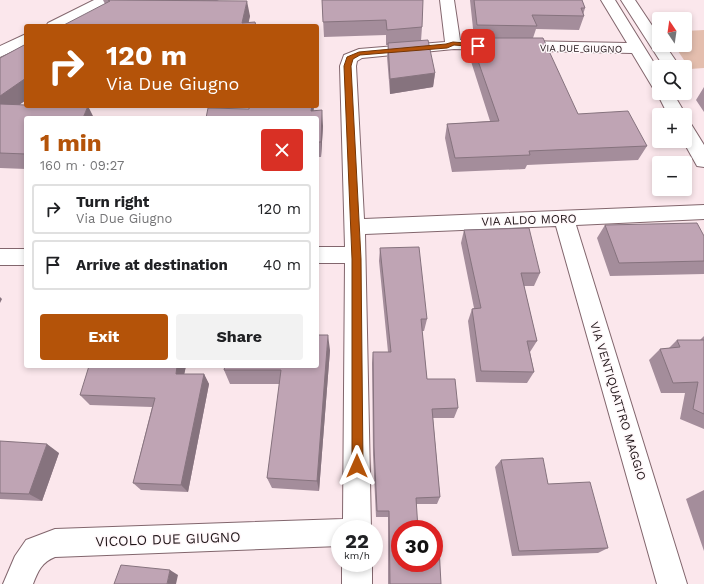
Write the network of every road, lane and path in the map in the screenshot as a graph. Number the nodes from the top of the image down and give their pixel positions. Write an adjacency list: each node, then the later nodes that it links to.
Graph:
1 (105, 0): 5 (street)
2 (447, 0): 7 (street)
3 (608, 0): 8 (street)
4 (628, 0): 10 (street)
5 (57, 24)
6 (24, 40): 9 (street)
7 (453, 44): 8 (street, VIA DUE GIUGNO); 16 (street, VIA DUE GIUGNO)
8 (638, 48): 11 (street)
9 (0, 52)
10 (667, 60)
11 (652, 72)
12 (692, 140): 13 (street)
13 (704, 161)
14 (704, 212): 15 (street, VIA ALDO MORO)
15 (564, 218): 16 (street, VIA ALDO MORO); 26 (street, VIA VENTIQUATTRO MAGGIO)
16 (355, 227): 17 (street, VIA DUE GIUGNO)
17 (356, 254): 18 (street); 21 (street, VIA DUE GIUGNO)
18 (319, 255)
19 (0, 257): 20 (street)
20 (24, 257)
21 (357, 520)
22 (331, 532): 24 (street, VICOLO DUE GIUGNO)
23 (357, 572): 25 (street)
24 (18, 584)
25 (357, 584)
26 (672, 584)

